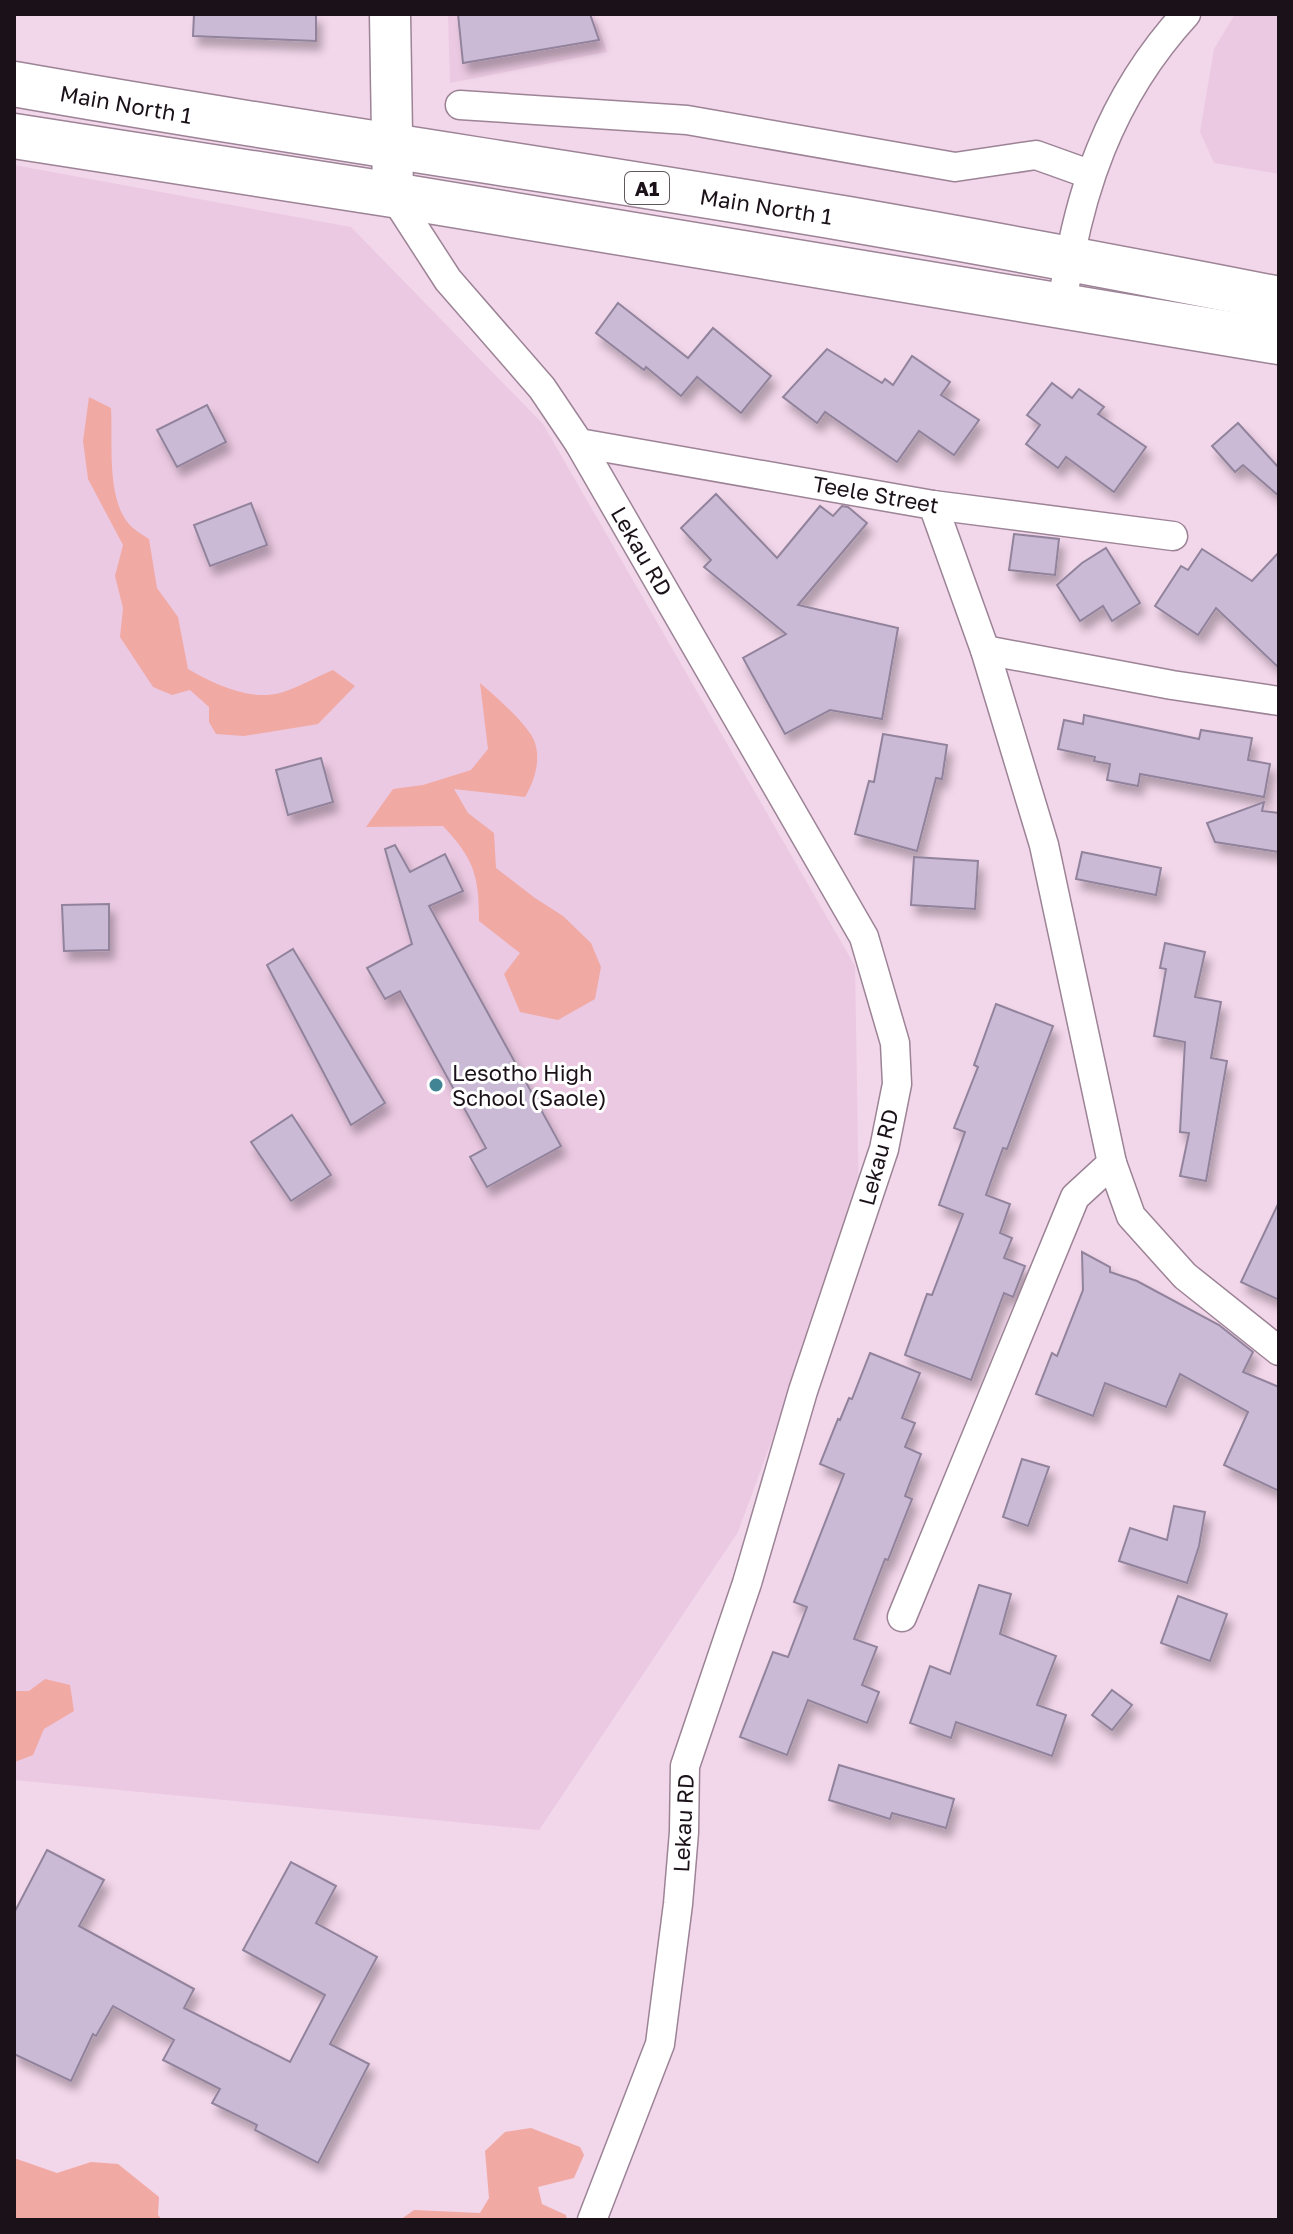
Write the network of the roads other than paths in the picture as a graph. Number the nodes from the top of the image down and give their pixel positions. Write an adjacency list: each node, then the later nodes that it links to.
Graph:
1 (390, 14): 6 (street)
2 (1186, 14): 7 (street)
3 (14, 84): 6 (main road, Main North 1 / A1)
4 (460, 105): 7 (street)
5 (14, 136): 8 (main road, A1)
6 (393, 146): 8 (street); 9 (main road, Main North 1 / A1)
7 (1089, 174): 9 (street)
8 (393, 195): 11 (main road, A1); 13 (street, Lekau RD)
9 (1068, 258): 10 (main road, Main North 1 / A1); 11 (street)
10 (1279, 299)
11 (1062, 306): 12 (main road, A1)
12 (1279, 342)
13 (579, 443): 14 (street, Teele Street); 21 (street, Lekau RD)
14 (933, 505): 15 (street, Teele Street); 16 (street)
15 (1173, 536)
16 (985, 650): 17 (street); 18 (street)
17 (1279, 701)
18 (1112, 1163): 19 (street); 20 (street)
19 (1279, 1351)
20 (902, 1617)
21 (592, 2220)

